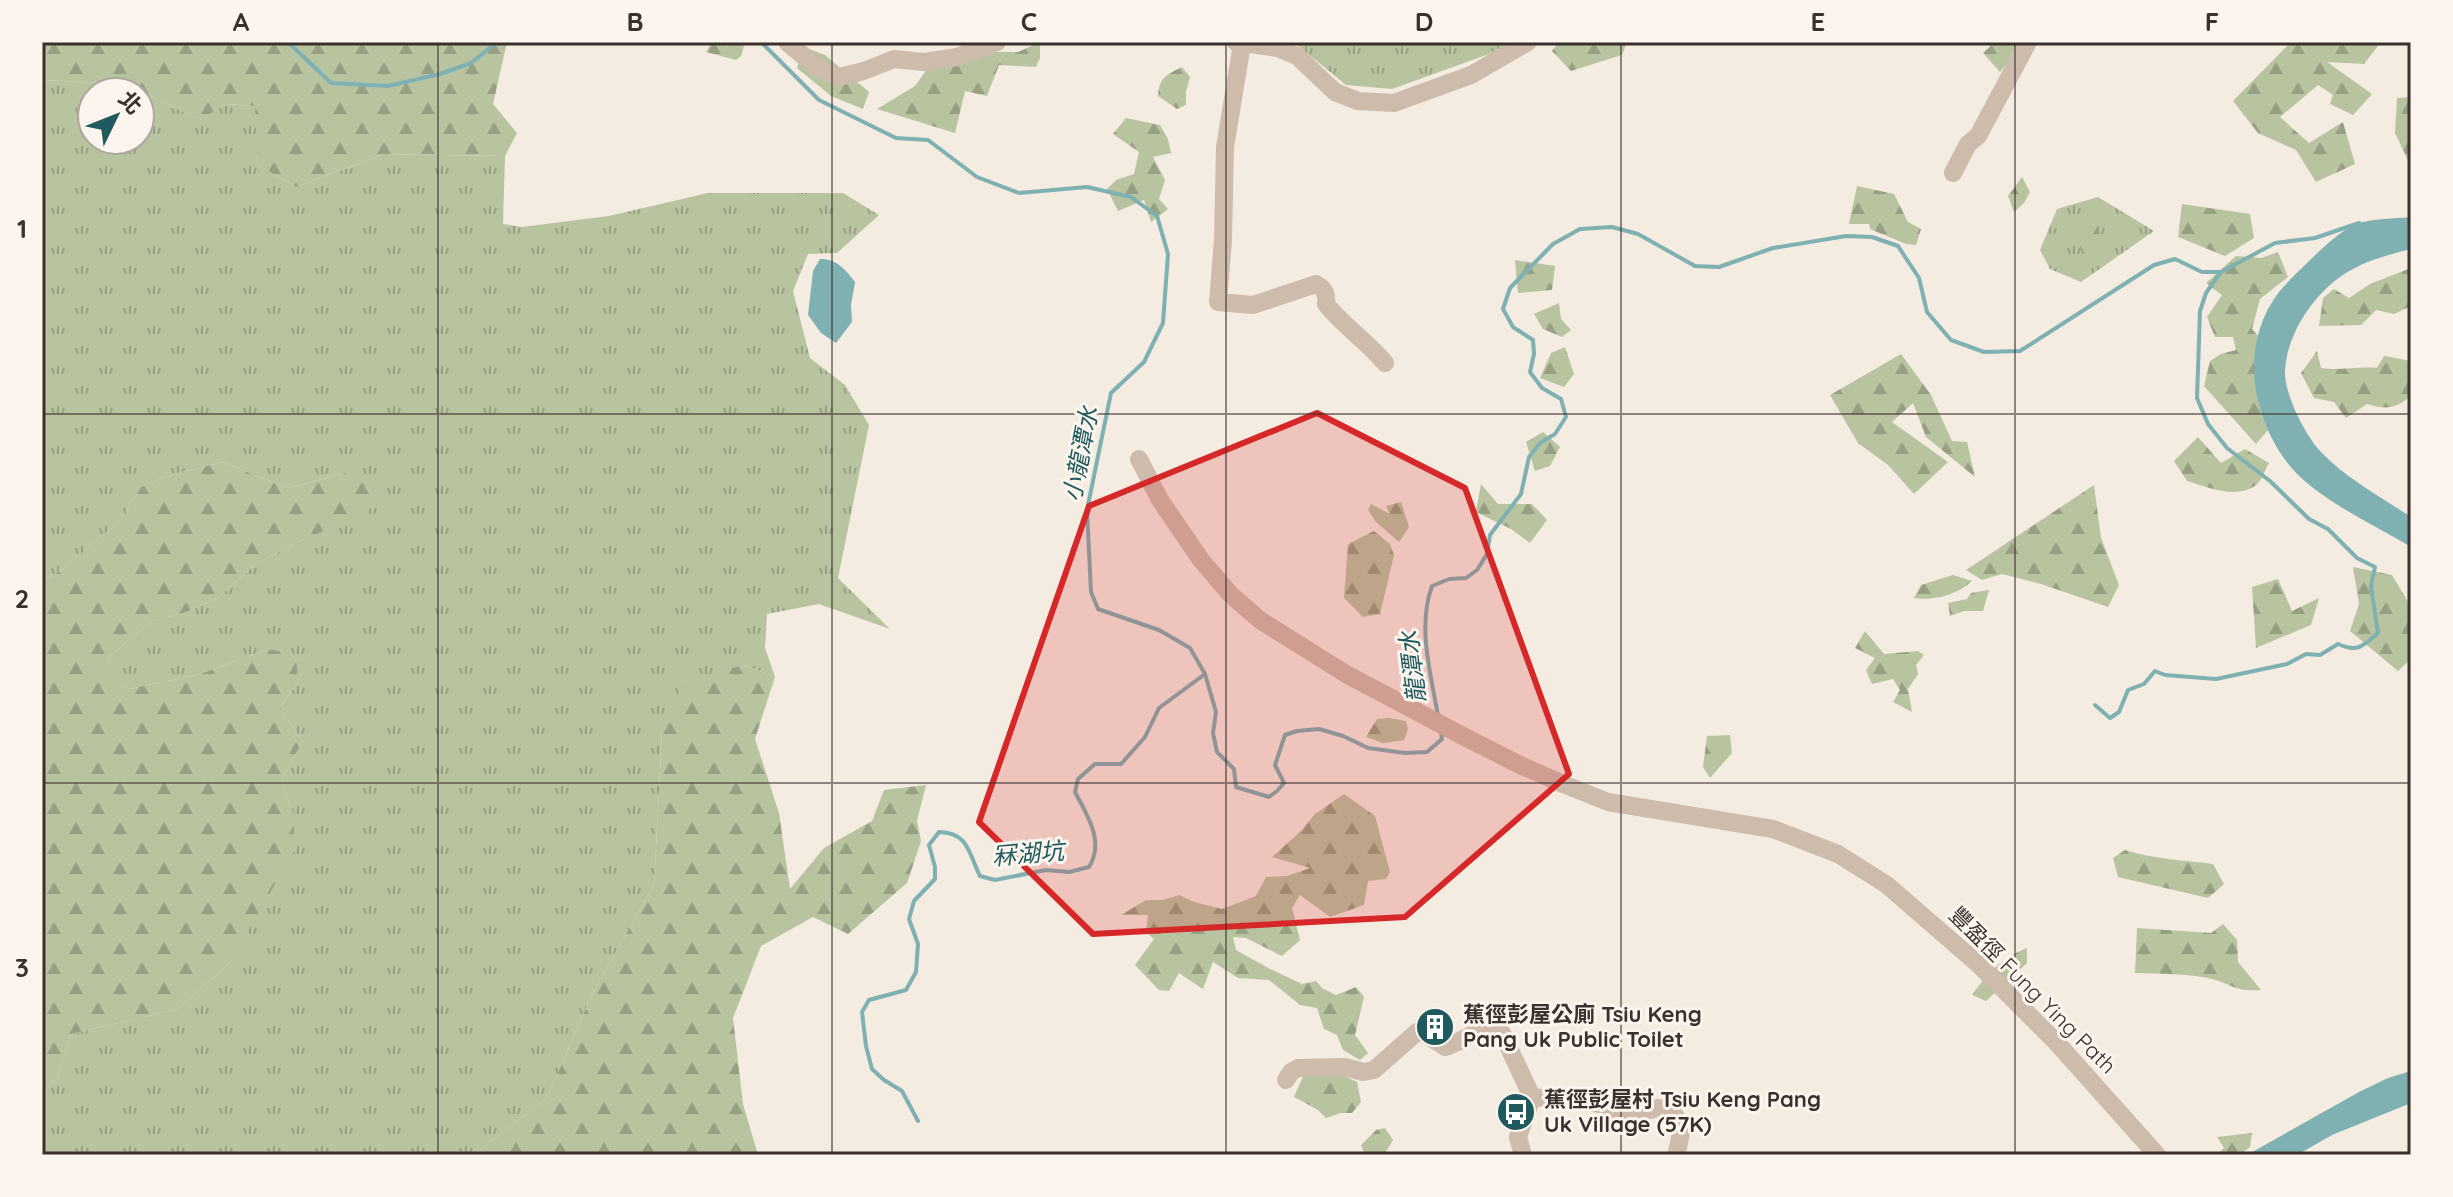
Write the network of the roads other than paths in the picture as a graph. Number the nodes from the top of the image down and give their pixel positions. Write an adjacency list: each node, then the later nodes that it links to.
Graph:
1 (787, 42): 2 (street)
2 (997, 42)
3 (1528, 42): 5 (street)
4 (2028, 42): 6 (street)
5 (1239, 43): 7 (street)
6 (1953, 173)
7 (1385, 363)
8 (1139, 459): 13 (street, 豐盈徑 Fung Ying Path)
9 (1286, 1080): 10 (street)
10 (1532, 1097): 11 (street); 12 (street)
11 (1523, 1155)
12 (1676, 1155)
13 (2157, 1155)

